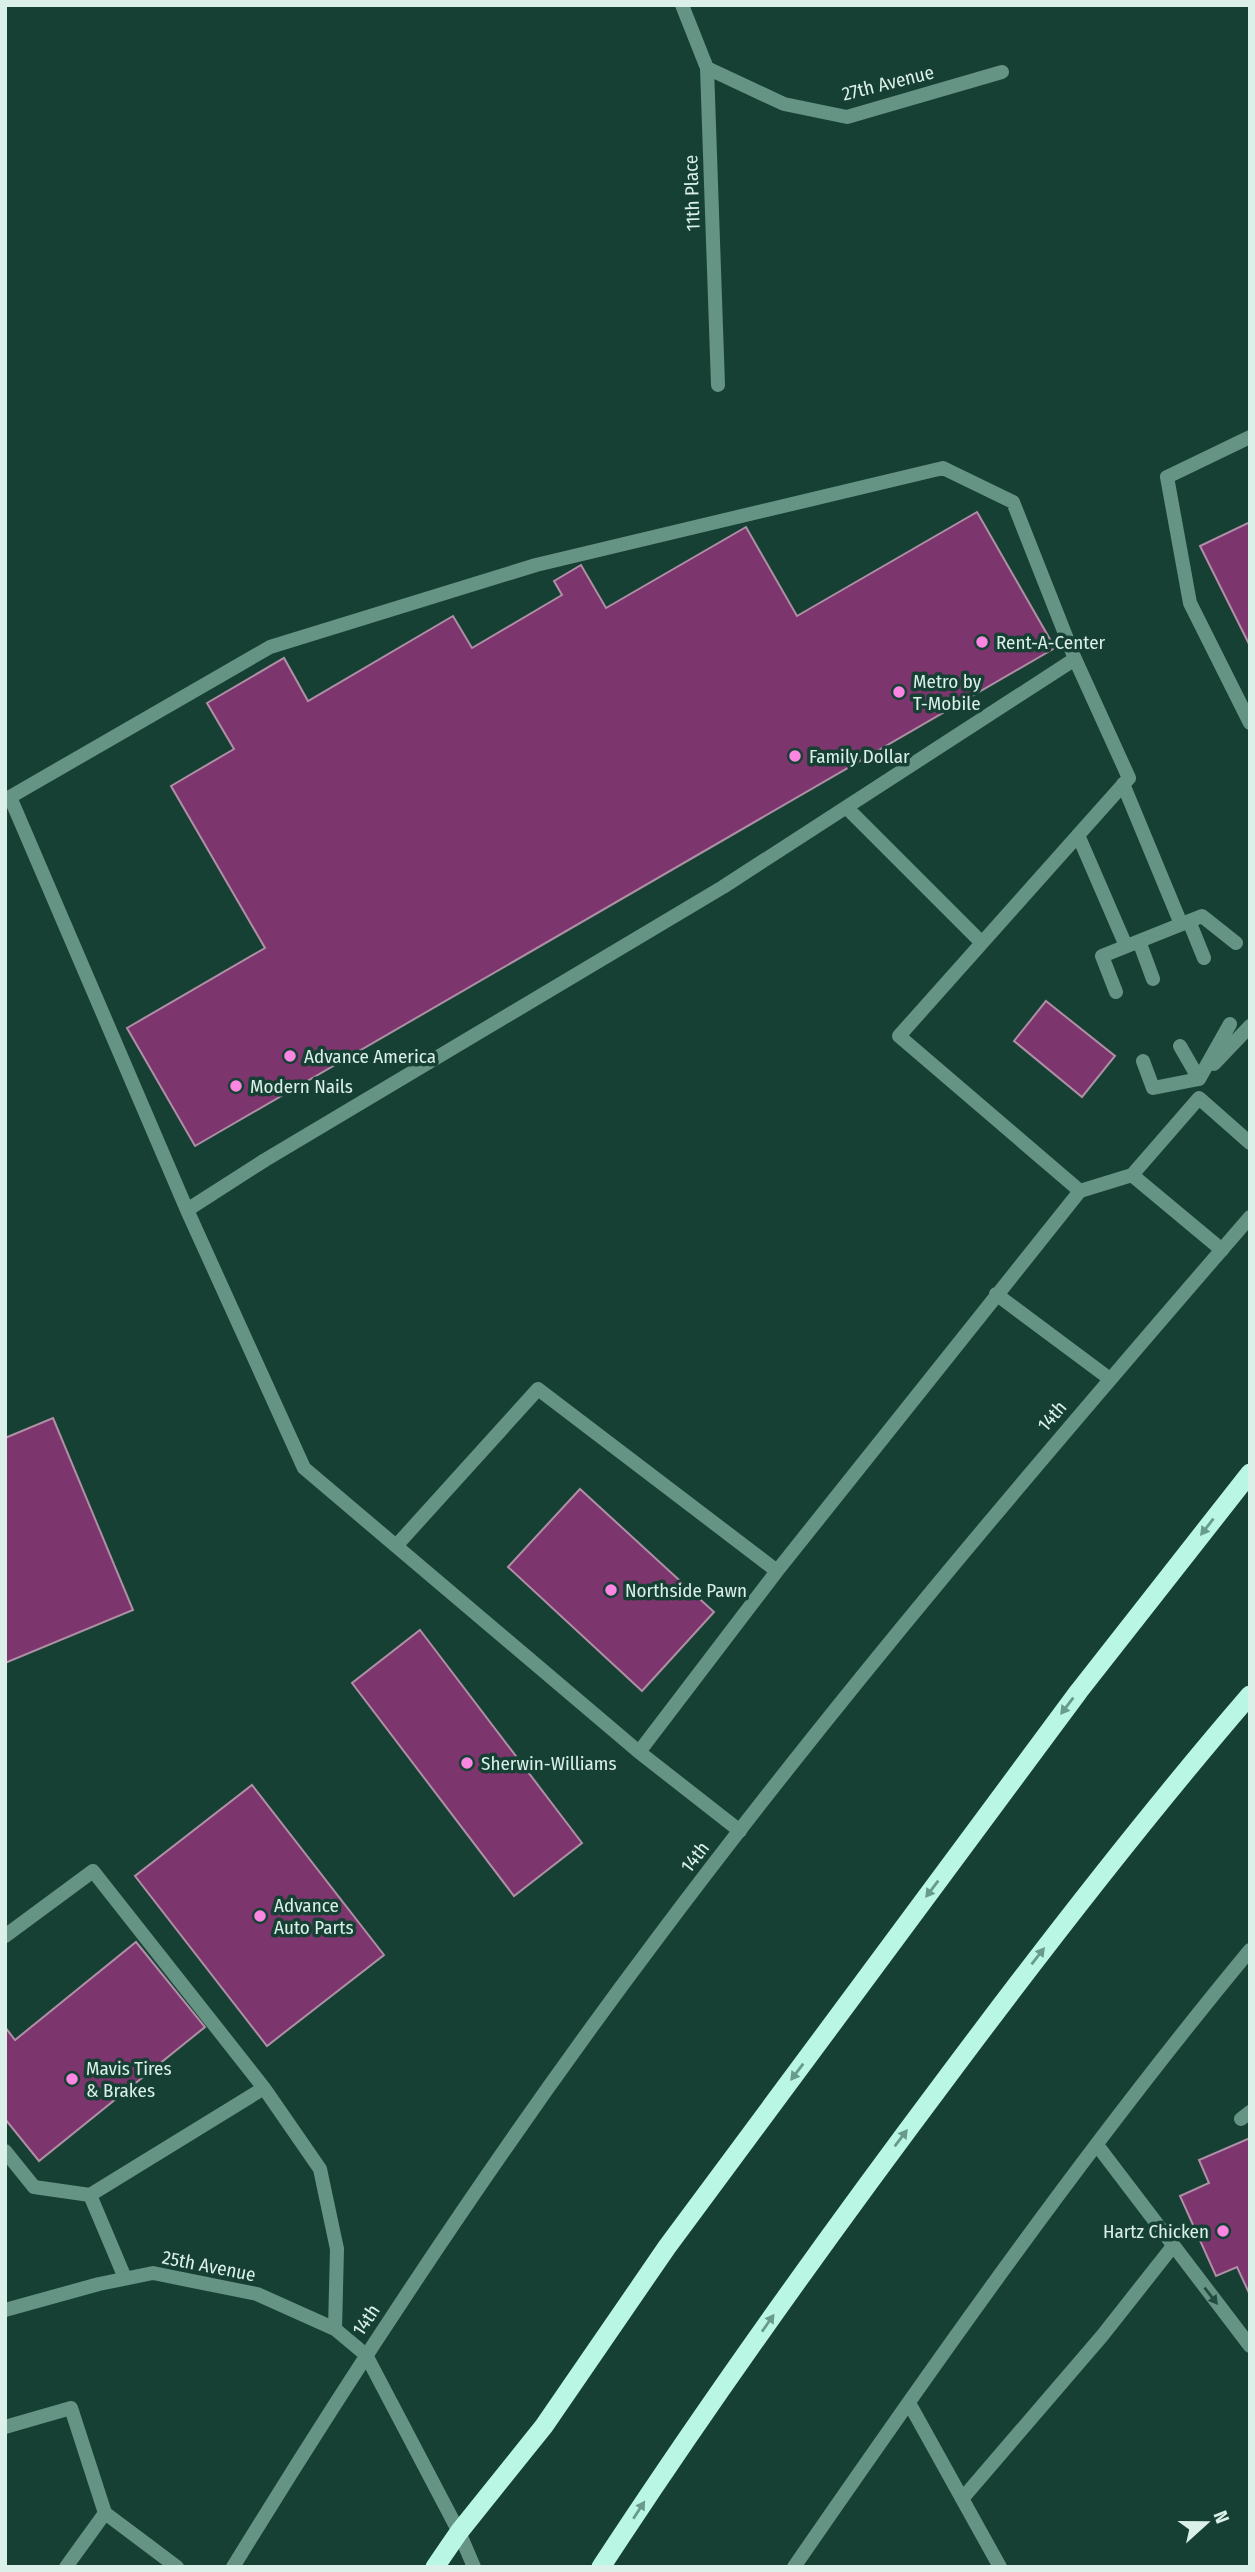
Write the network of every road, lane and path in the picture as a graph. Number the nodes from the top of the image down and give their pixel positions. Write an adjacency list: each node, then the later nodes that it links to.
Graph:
1 (682, 5): 2 (street, 11th Place)
2 (707, 68): 3 (street, 27th Avenue); 4 (street, 11th Place)
3 (1002, 72)
4 (718, 385)
5 (1250, 437): 7 (street)
6 (1075, 659): 8 (street); 9 (street); 27 (street)
7 (1250, 723)
8 (1124, 784): 10 (street); 11 (street)
9 (847, 808): 12 (street); 27 (street)
10 (1079, 835): 12 (street); 13 (street)
11 (1185, 923): 13 (street); 14 (street); 15 (street)
12 (982, 943): 26 (street)
13 (1133, 943): 16 (street); 17 (street)
14 (1236, 943)
15 (1204, 958)
16 (1153, 979)
17 (1116, 992)
18 (1230, 1024): 22 (street)
19 (1250, 1026): 22 (street)
20 (1180, 1046): 22 (street)
21 (1143, 1060): 22 (street)
22 (1199, 1079): 23 (street)
23 (1199, 1098): 24 (street); 25 (street)
24 (1250, 1143)
25 (1132, 1175): 26 (street); 29 (street)
26 (1080, 1191): 30 (street)
27 (187, 1210): 33 (street)
28 (1250, 1217): 29 (street, 14th)
29 (1222, 1250): 31 (street, 14th)
30 (996, 1294): 31 (street); 34 (street)
31 (1110, 1379): 37 (street, 14th)
32 (1250, 1474): 54 (highway, one-way to 54)
33 (396, 1546): 34 (street); 36 (street)
34 (777, 1571): 36 (street)
35 (1250, 1695): 60 (highway, one-way to 35)
36 (639, 1752): 37 (street)
37 (740, 1831): 49 (street, 14th)
38 (5, 1936): 40 (street)
39 (1250, 1950): 41 (street)
40 (264, 2088): 43 (street); 47 (street)
41 (1097, 2145): 44 (street); 50 (street)
42 (5, 2151): 43 (street)
43 (90, 2195): 45 (street)
44 (1173, 2246): 48 (street, one-way to 48); 52 (street)
45 (125, 2278): 46 (street, 25th Avenue); 47 (street, 25th Avenue)
46 (5, 2311)
47 (335, 2329): 49 (street, 25th Avenue)
48 (1250, 2346)
49 (366, 2355): 54 (street, 25th Avenue); 57 (street, 14th)
50 (909, 2403): 52 (street); 61 (street)
51 (5, 2427): 53 (street)
52 (962, 2499): 62 (street)
53 (105, 2513): 55 (street); 56 (street)
54 (460, 2532): 58 (highway); 59 (street, 25th Avenue)
55 (66, 2567)
56 (177, 2567)
57 (233, 2567)
58 (435, 2567)
59 (474, 2567)
60 (601, 2567)
61 (794, 2567)
62 (1000, 2567)

